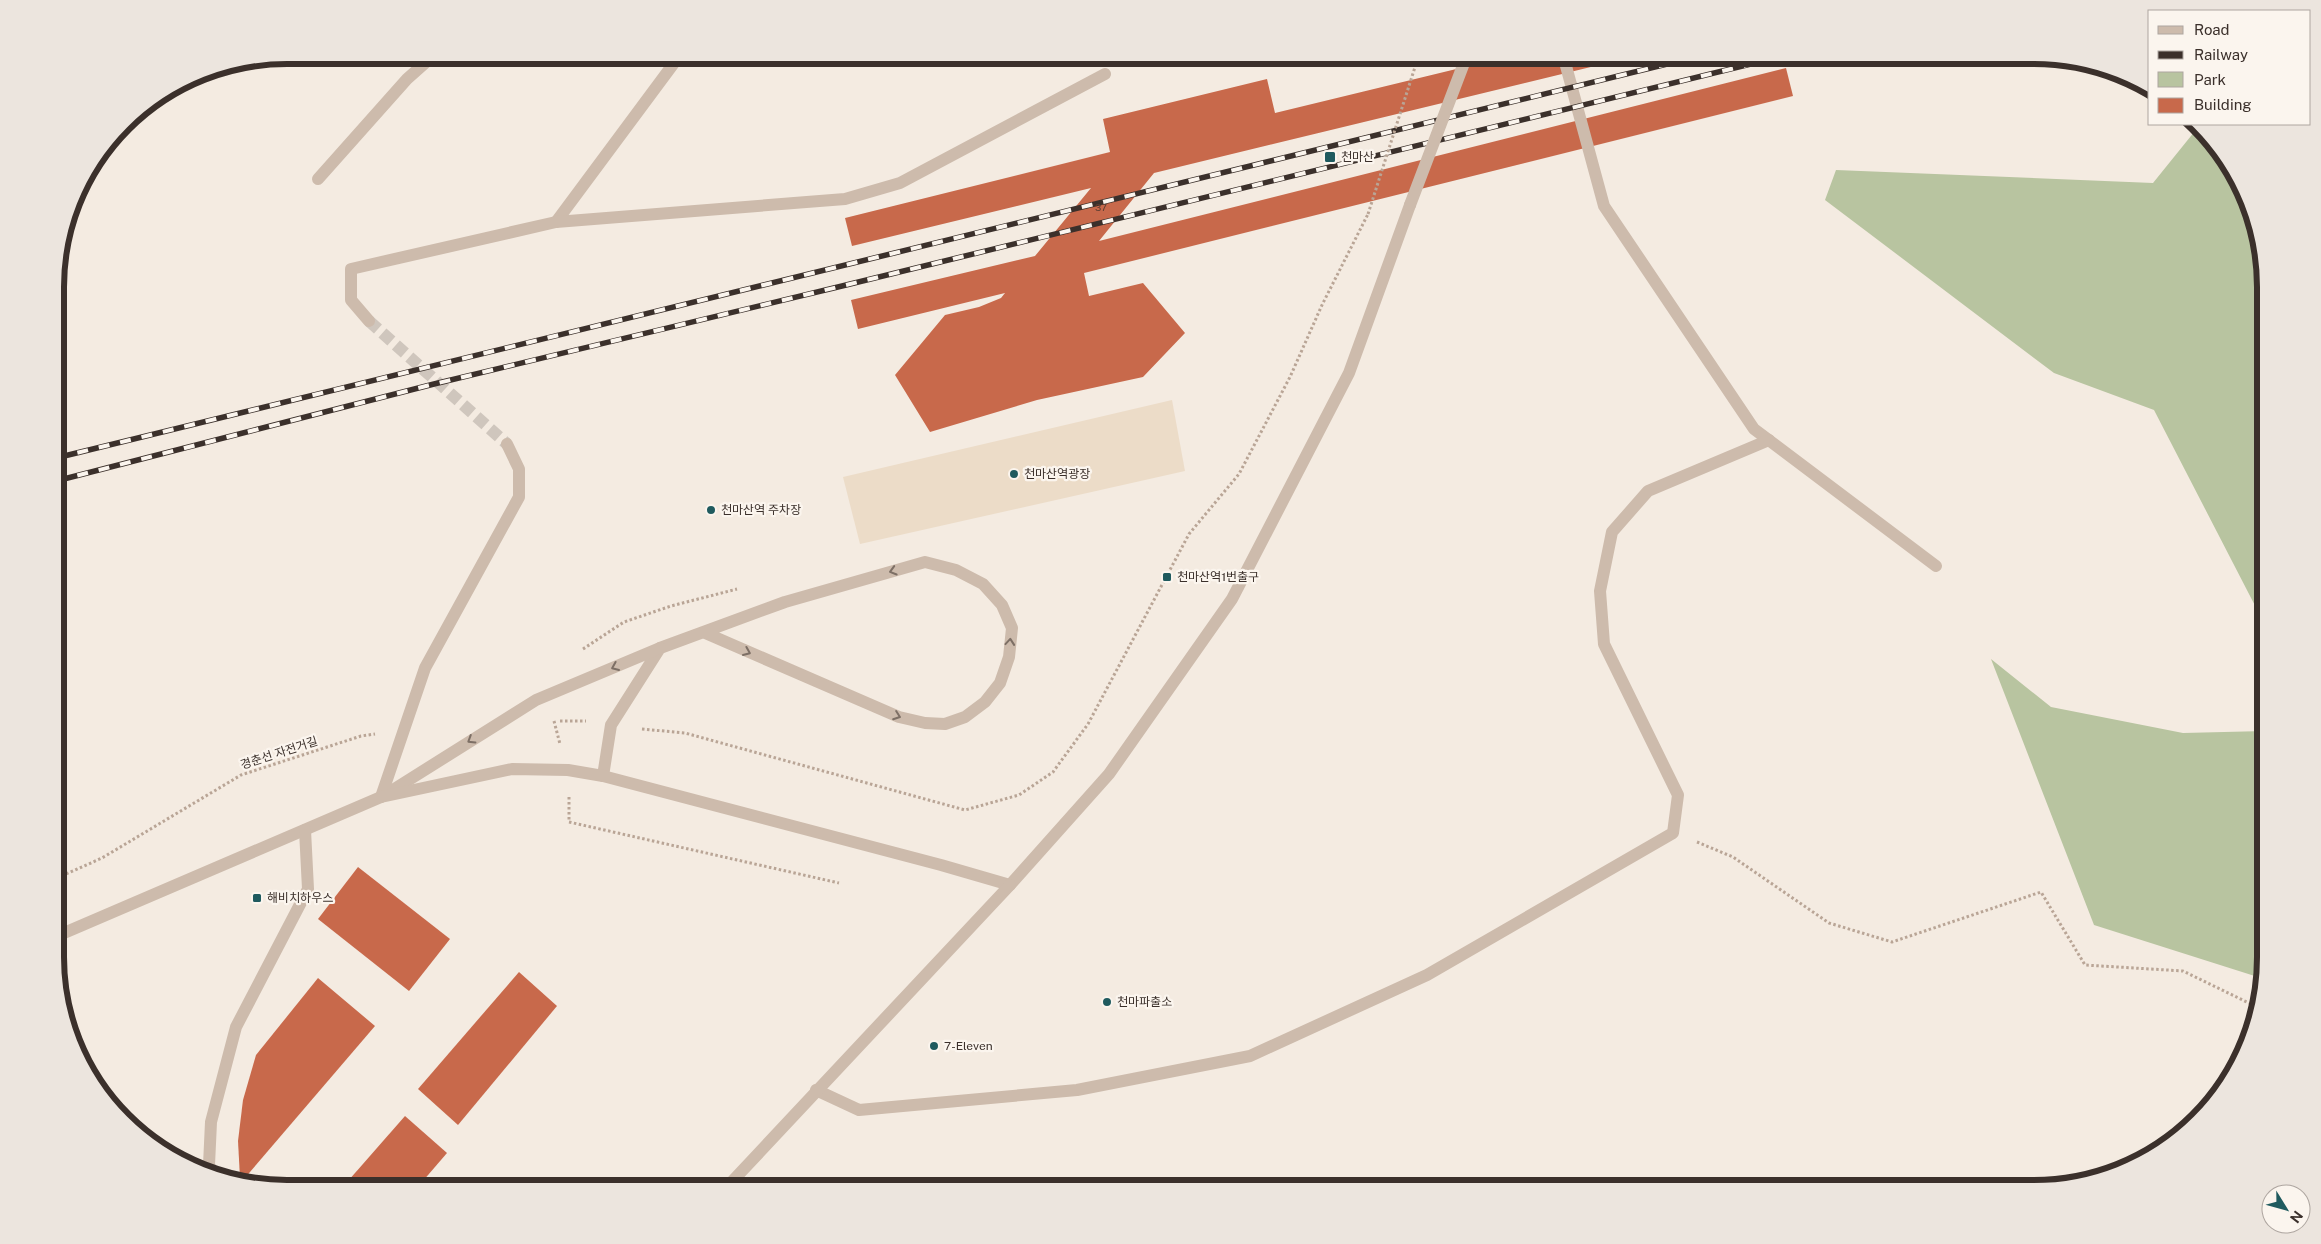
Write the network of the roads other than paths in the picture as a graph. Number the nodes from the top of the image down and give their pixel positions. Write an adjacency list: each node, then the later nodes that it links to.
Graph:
1 (424, 64): 6 (street)
2 (673, 64): 7 (street)
3 (1464, 64): 17 (street, bridge)
4 (1565, 64): 9 (street)
5 (1105, 74): 7 (street)
6 (318, 179)
7 (556, 222): 8 (street)
8 (369, 321)
9 (1769, 440): 11 (street); 19 (street)
10 (507, 444): 15 (street)
11 (1936, 566)
12 (703, 632): 12 (street, one-way to 12); 13 (street)
13 (660, 648): 14 (street); 15 (street, one-way to 15)
14 (603, 776): 15 (street); 17 (street)
15 (381, 797): 16 (street)
16 (306, 830): 18 (street); 20 (street)
17 (1010, 885): 19 (street)
18 (64, 933)
19 (816, 1090): 21 (street)
20 (210, 1166)
21 (733, 1180)

